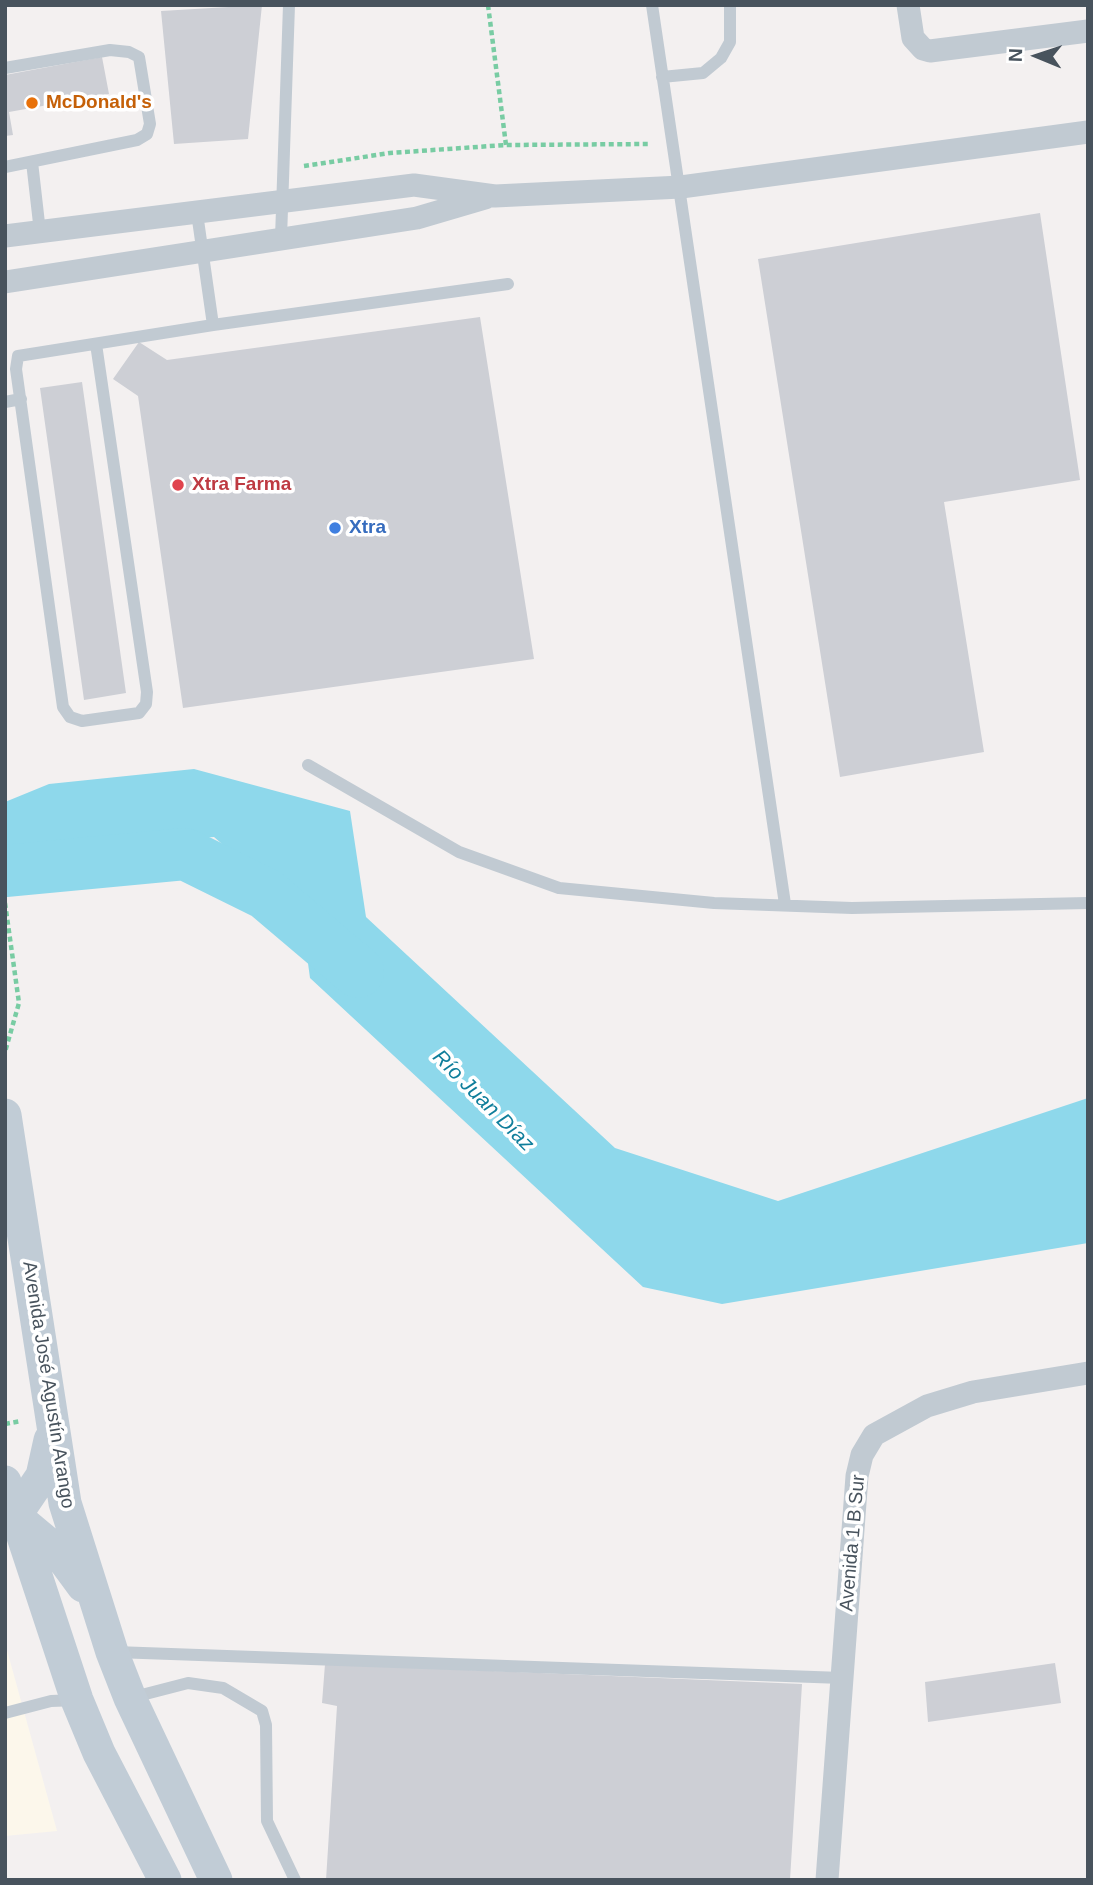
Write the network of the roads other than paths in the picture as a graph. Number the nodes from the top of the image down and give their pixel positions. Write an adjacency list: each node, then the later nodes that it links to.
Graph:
1 (289, 5): 13 (lane)
2 (652, 5): 7 (lane)
3 (730, 5): 7 (lane)
4 (908, 5): 5 (street)
5 (1088, 31)
6 (5, 68): 9 (lane)
7 (662, 77): 11 (lane)
8 (1088, 132): 11 (street)
9 (32, 162): 10 (lane); 15 (lane)
10 (5, 167)
11 (681, 187): 12 (street); 27 (lane)
12 (495, 196): 13 (street); 17 (street)
13 (282, 201): 14 (street); 17 (lane)
14 (197, 213): 15 (street); 18 (lane)
15 (40, 232): 16 (street)
16 (5, 236)
17 (281, 238): 18 (street)
18 (201, 250): 19 (street); 21 (lane)
19 (5, 282)
20 (508, 284): 21 (lane)
21 (213, 325): 22 (lane)
22 (96, 344): 23 (lane); 23 (lane)
23 (21, 399): 24 (lane)
24 (5, 402)
25 (309, 765): 27 (lane)
26 (1088, 903): 27 (lane)
27 (785, 904)
28 (5, 1115): 30 (main road, Avenida José Agustín Arango)
29 (1088, 1373): 35 (street, Avenida 1 B Sur)
30 (53, 1415): 32 (main road); 33 (main road, Avenida José Agustín Arango)
31 (5, 1482): 32 (main road)
32 (10, 1515): 33 (main road); 37 (main road)
33 (97, 1608): 34 (main road, Avenida José Agustín Arango)
34 (112, 1652): 35 (lane); 36 (main road, Avenida José Agustín Arango)
35 (842, 1678): 42 (street, Avenida 1 B Sur)
36 (130, 1698): 40 (main road, Avenida José Agustín Arango); 41 (lane)
37 (76, 1700): 38 (lane); 39 (main road)
38 (5, 1713)
39 (165, 1880)
40 (216, 1880)
41 (295, 1880)
42 (827, 1880)

